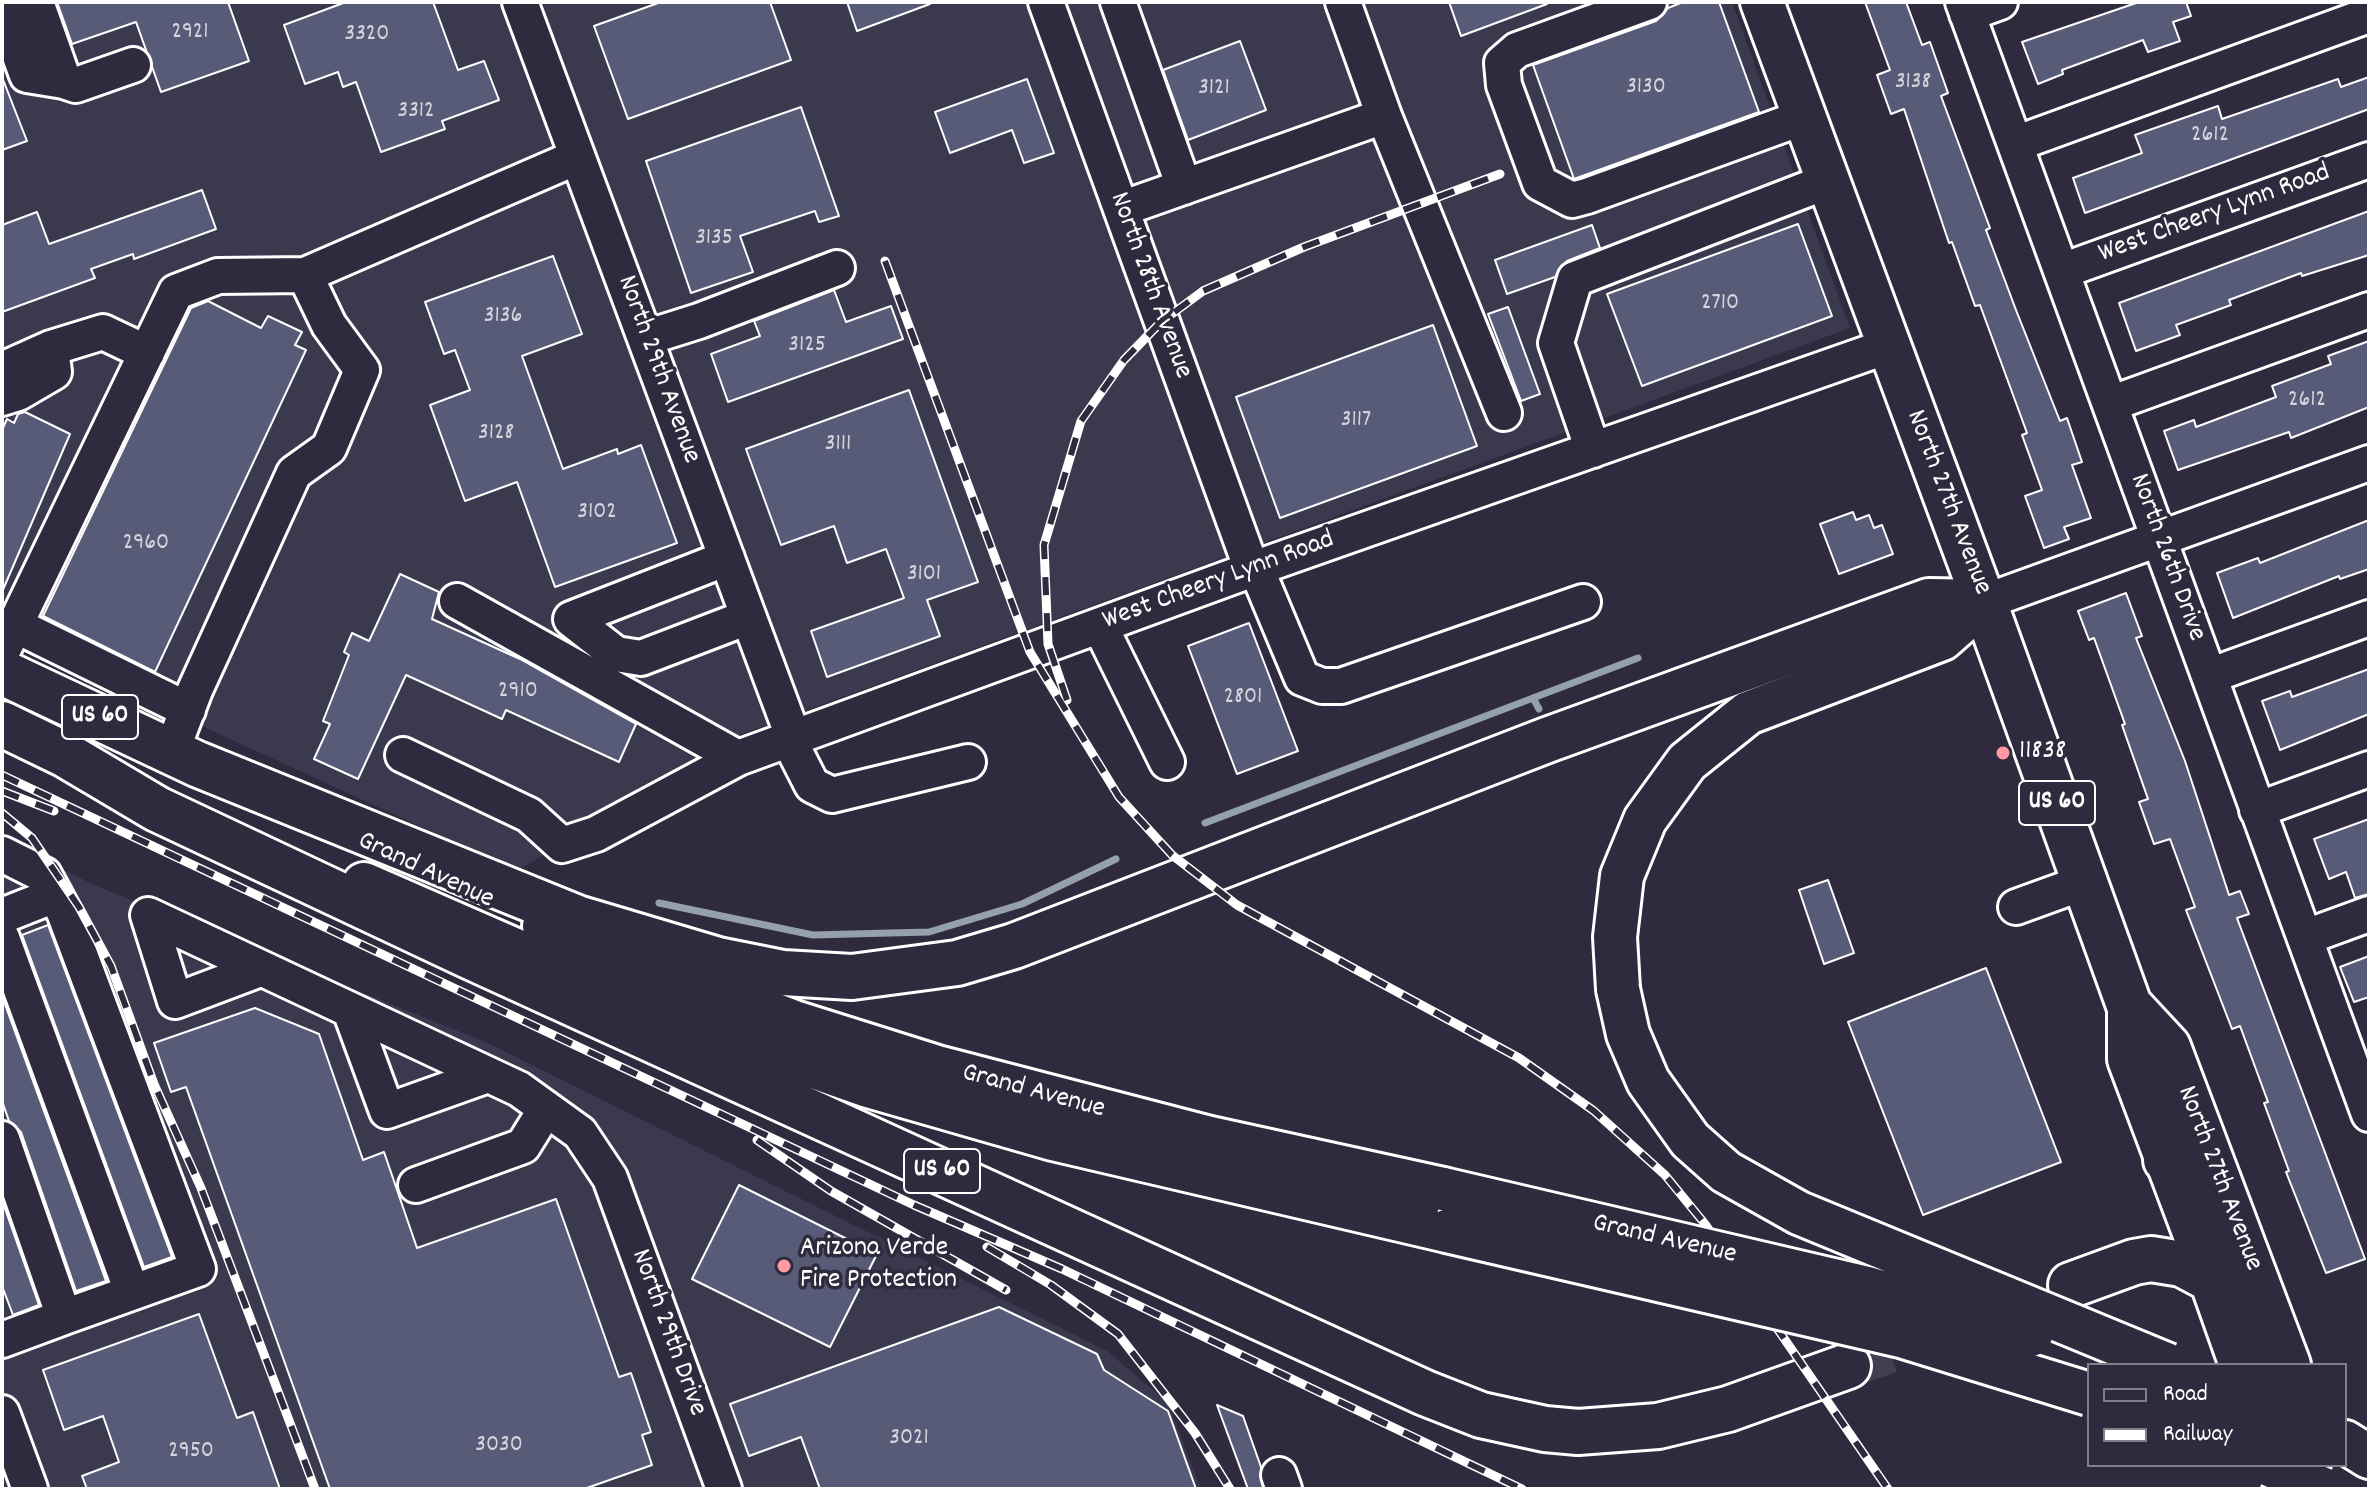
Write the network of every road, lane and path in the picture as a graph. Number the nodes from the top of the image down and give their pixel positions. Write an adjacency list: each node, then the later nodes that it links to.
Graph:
1 (36, 2): 13 (street)
2 (520, 2): 17 (street, North 29th Avenue)
3 (1046, 2): 21 (street, North 28th Avenue)
4 (1118, 2): 20 (street)
5 (1343, 2): 14 (street)
6 (1649, 2): 15 (street)
7 (1762, 2): 15 (main road, North 27th Avenue)
8 (2000, 2): 10 (street)
9 (2, 7): 13 (street)
10 (1965, 8): 16 (street, North 26th Drive)
11 (2369, 15): 16 (street)
12 (133, 65): 13 (street)
13 (64, 81)
14 (1384, 116): 20 (street); 33 (street)
15 (1786, 124): 19 (main road, North 27th Avenue)
16 (2015, 144): 23 (street, North 26th Drive)
17 (577, 157): 24 (street); 26 (street, North 29th Avenue)
18 (2369, 160): 23 (street, West Cheery Lynn Road)
19 (1828, 181): 27 (main road, North 27th Avenue); 34 (street)
20 (1184, 187): 21 (street)
21 (1121, 209): 38 (street, North 28th Avenue)
22 (837, 268): 26 (street)
23 (2062, 271): 32 (street, North 26th Drive)
24 (305, 275): 29 (street); 50 (street)
25 (2369, 310): 32 (street)
26 (645, 338): 37 (street, North 29th Avenue)
27 (1888, 346): 34 (street, West Cheery Lynn Road); 41 (main road, North 27th Avenue)
28 (51, 348): 29 (street); 30 (street); 31 (street)
29 (147, 353): 46 (street)
30 (2, 370)
31 (2, 398)
32 (2110, 404): 36 (street, North 26th Drive)
33 (1504, 413)
34 (1593, 450): 38 (street, West Cheery Lynn Road)
35 (2369, 463): 36 (street)
36 (2159, 539): 41 (street); 49 (street, North 26th Drive)
37 (727, 558): 42 (street, North 29th Avenue); 44 (street)
38 (1254, 569): 40 (street, North 28th Avenue); 45 (street, West Cheery Lynn Road)
39 (457, 601): 47 (street)
40 (1583, 602)
41 (1984, 602): 55 (highway, US 60); 62 (highway, North 27th Avenue / US 60); 86 (main road, bridge)
42 (748, 617): 44 (street); 52 (street, North 29th Avenue)
43 (2369, 618): 49 (street)
44 (571, 619): 47 (street)
45 (1100, 626): 52 (street, West Cheery Lynn Road); 58 (street)
46 (8, 638): 50 (street)
47 (552, 657): 56 (street)
48 (2, 672): 55 (highway, Grand Avenue / US 60)
49 (2209, 676): 60 (street, North 26th Drive)
50 (188, 710): 55 (street)
51 (2, 724): 53 (highway, Grand Avenue / US 60)
52 (791, 739): 56 (street, West Cheery Lynn Road); 57 (street, North 29th Avenue)
53 (66, 755): 89 (highway, US 60); 90 (main road, Grand Avenue, bridge)
54 (403, 755): 56 (street, West Cheery Lynn Road)
55 (184, 757): 85 (main road, Grand Avenue, bridge)
56 (738, 758)
57 (968, 762)
58 (1167, 762)
59 (2369, 769): 60 (street)
60 (2257, 810): 67 (street, North 26th Drive)
61 (2, 854): 63 (street)
62 (2085, 882): 64 (street); 70 (highway, North 27th Avenue / US 60)
63 (55, 895): 66 (street); 82 (street)
64 (2016, 907)
65 (2369, 914): 67 (street)
66 (2, 916)
67 (2306, 937): 72 (street, North 26th Drive)
68 (2, 938): 82 (street)
69 (260, 969): 71 (street, North 29th Drive)
70 (2129, 1005): 77 (main road, North 27th Avenue); 81 (highway, North 27th Avenue / US 60)
71 (351, 1013): 73 (street, North 29th Drive); 73 (street)
72 (2361, 1066): 75 (street, North 26th Drive)
73 (488, 1075): 74 (street, North 29th Drive)
74 (546, 1109): 78 (street); 100 (street, North 29th Drive)
75 (2369, 1114)
76 (2, 1139): 83 (street)
77 (2166, 1160): 79 (main road, North 27th Avenue); 81 (highway)
78 (416, 1185)
79 (2212, 1280): 80 (highway); 87 (highway, North 27th Avenue)
80 (2071, 1285)
81 (2261, 1289): 88 (highway, North 27th Avenue / US 60)
82 (132, 1292): 83 (street)
83 (64, 1317): 84 (street)
84 (2, 1340)
85 (2109, 1363)
86 (2163, 1363)
87 (2241, 1363)
88 (2287, 1363)
89 (1848, 1366)
90 (2087, 1393)
91 (5, 1432): 99 (street)
92 (2347, 1443): 93 (main road)
93 (2369, 1457)
94 (2347, 1464): 98 (main road)
95 (2274, 1467): 102 (main road, bridge)
96 (2279, 1467): 101 (highway)
97 (2324, 1467): 103 (highway)
98 (2369, 1473)
99 (30, 1489)
100 (724, 1489)
101 (2286, 1489)
102 (2323, 1489)
103 (2332, 1489)

